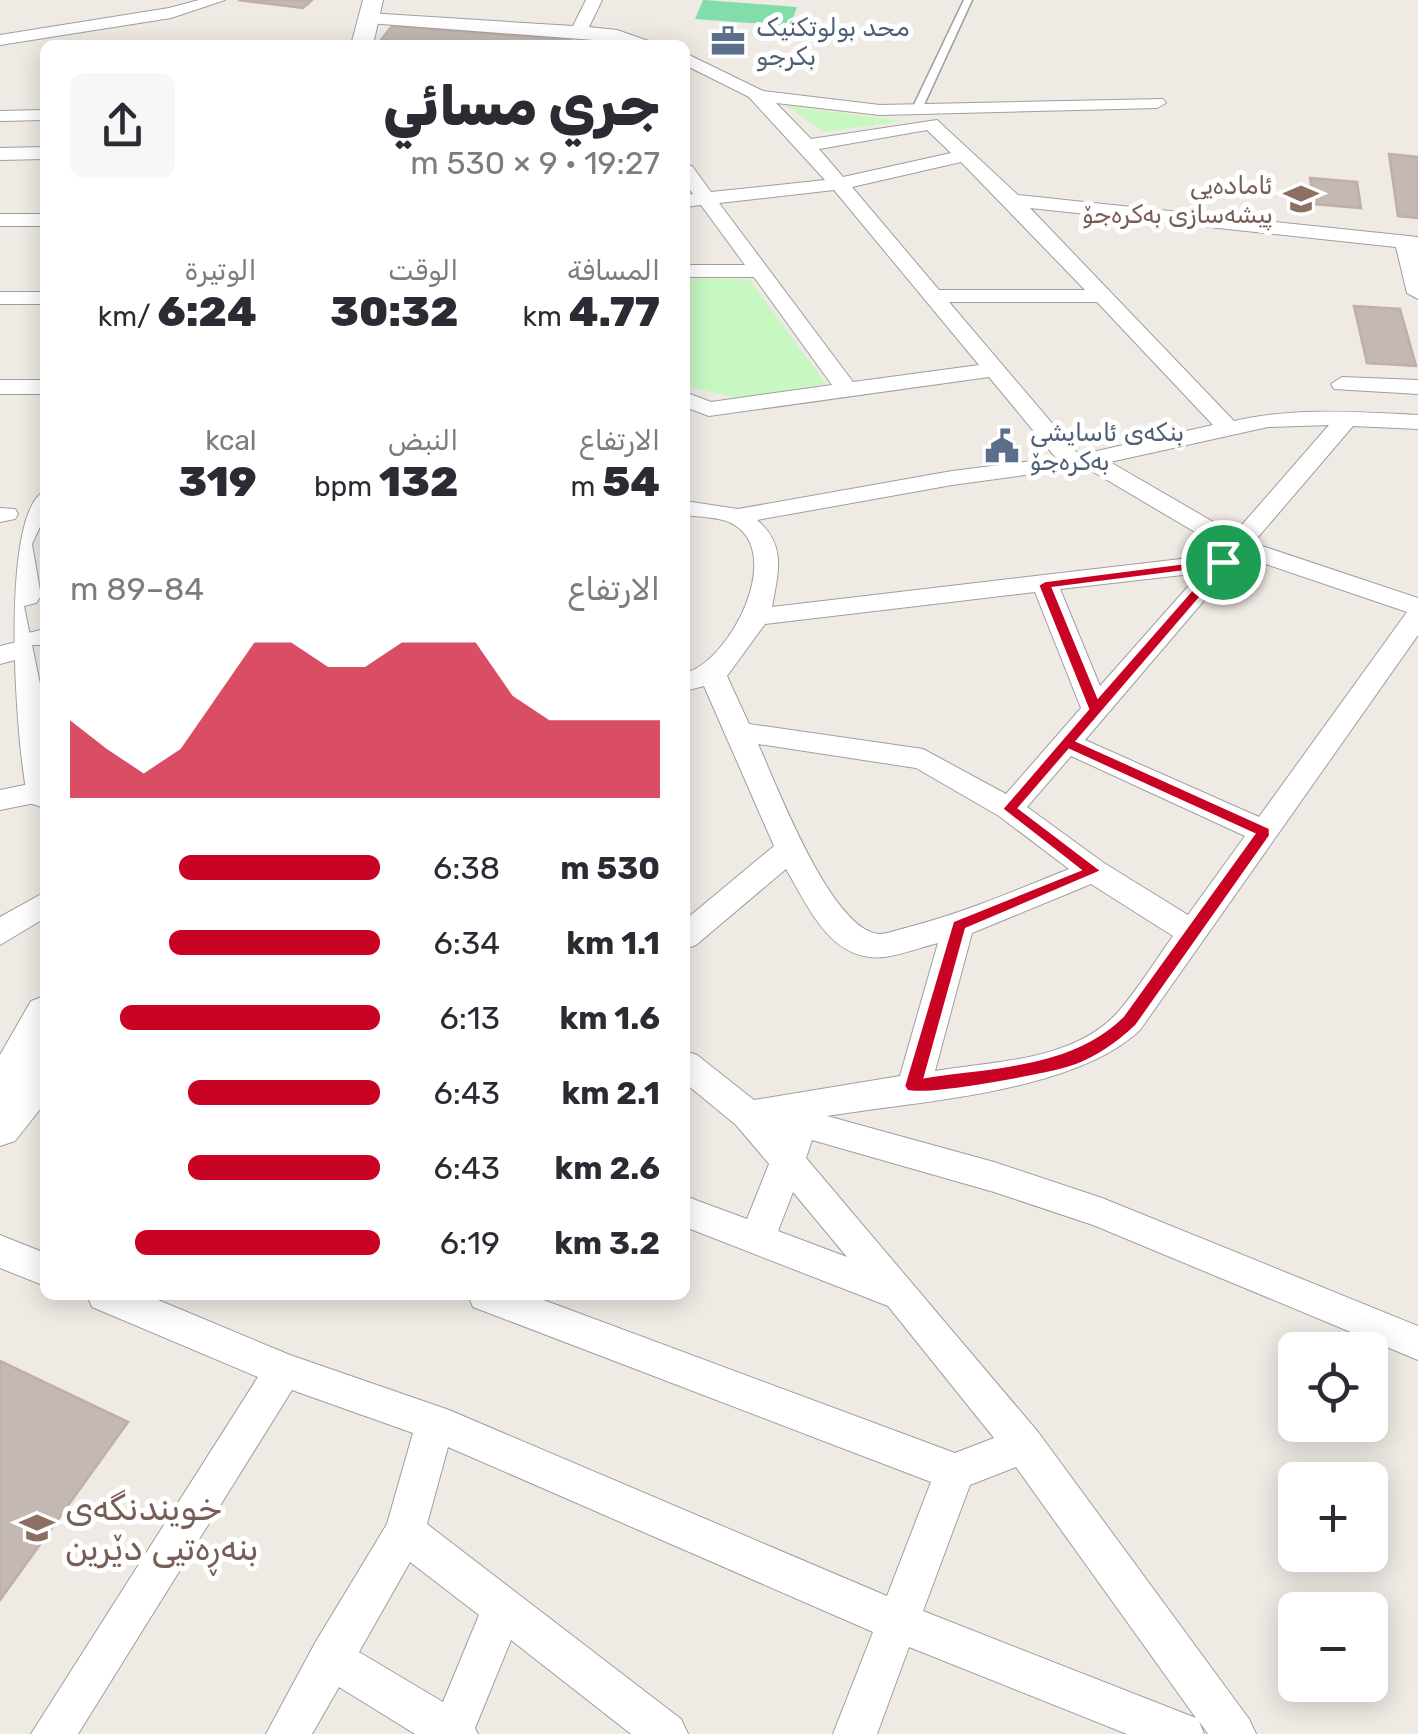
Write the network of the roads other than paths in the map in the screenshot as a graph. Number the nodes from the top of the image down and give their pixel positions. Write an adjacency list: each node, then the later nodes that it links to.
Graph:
1 (217, 0): 6 (street)
2 (594, 0): 5 (street)
3 (968, 0): 13 (lane)
4 (366, 6): 5 (street); 7 (street); 8 (street)
5 (586, 38): 9 (street)
6 (0, 40)
7 (350, 40)
8 (363, 40)
9 (632, 40)
10 (690, 60): 11 (street)
11 (758, 96): 13 (street); 16 (street)
12 (1157, 102): 13 (street)
13 (917, 110)
14 (40, 115): 15 (street)
15 (0, 116)
16 (807, 145): 19 (street); 21 (street)
17 (0, 154): 18 (street)
18 (40, 154)
19 (964, 156): 21 (street); 23 (street)
20 (690, 176): 22 (street)
21 (839, 184): 22 (street); 31 (street)
22 (710, 200): 24 (street); 29 (street)
23 (1012, 200): 27 (street); 32 (street)
24 (690, 201)
25 (0, 220): 26 (street)
26 (40, 220)
27 (1411, 242): 30 (street)
28 (690, 271): 29 (street)
29 (762, 271): 39 (street)
30 (1418, 293)
31 (936, 296): 32 (street); 35 (street)
32 (1103, 296): 46 (street)
33 (0, 298): 34 (street)
34 (40, 298)
35 (997, 370): 39 (street); 47 (street)
36 (1342, 384): 38 (street)
37 (35, 387): 40 (street)
38 (1418, 387)
39 (849, 392): 42 (street)
40 (1, 398)
41 (690, 401): 42 (street)
42 (708, 408): 45 (street)
43 (1347, 418): 44 (street); 46 (street); 53 (street)
44 (1418, 422)
45 (690, 427)
46 (1227, 427): 47 (street)
47 (1080, 461): 52 (street); 53 (street)
48 (40, 484): 51 (street)
49 (40, 505): 60 (street)
50 (690, 509): 52 (street)
51 (3, 514): 54 (street)
52 (738, 516): 59 (street)
53 (1230, 554): 56 (street); 57 (street); 62 (street)
54 (0, 558)
55 (0, 568): 60 (street)
56 (1045, 585): 59 (street); 62 (street)
57 (1418, 607)
58 (1418, 616): 69 (street)
59 (757, 617): 61 (street)
60 (29, 651): 65 (street)
61 (699, 679): 63 (street)
62 (1096, 710): 64 (street)
63 (738, 732): 68 (street); 70 (street)
64 (1067, 743): 68 (street); 69 (street)
65 (40, 749)
66 (40, 794): 67 (street)
67 (0, 800)
68 (1010, 809): 71 (street)
69 (1264, 832): 74 (street)
70 (790, 849): 73 (street); 75 (street)
71 (1094, 871): 73 (street); 74 (street)
72 (40, 906): 76 (street)
73 (958, 926): 80 (street)
74 (1190, 932): 80 (street)
75 (690, 933)
76 (0, 934)
77 (40, 1022): 79 (street)
78 (690, 1068): 82 (street)
79 (32, 1081): 81 (street)
80 (914, 1086): 82 (street)
81 (0, 1128)
82 (799, 1128): 84 (street); 87 (street); 90 (street)
83 (690, 1214): 84 (street)
84 (756, 1241): 87 (street)
85 (0, 1251): 86 (street)
86 (40, 1268)
87 (901, 1294): 93 (street)
88 (117, 1300): 91 (street)
89 (499, 1300): 94 (street)
90 (1418, 1342)
91 (284, 1370): 92 (street); 100 (street)
92 (435, 1423): 95 (street); 97 (street)
93 (1024, 1446): 94 (street); 105 (street)
94 (955, 1472): 97 (street)
95 (405, 1532): 96 (street); 98 (street)
96 (502, 1610): 99 (street); 102 (street)
97 (899, 1622): 103 (street); 104 (street)
98 (330, 1658): 99 (street); 101 (street)
99 (455, 1732)
100 (53, 1734)
101 (288, 1734)
102 (666, 1734)
103 (855, 1734)
104 (1182, 1734)
105 (1234, 1734)

